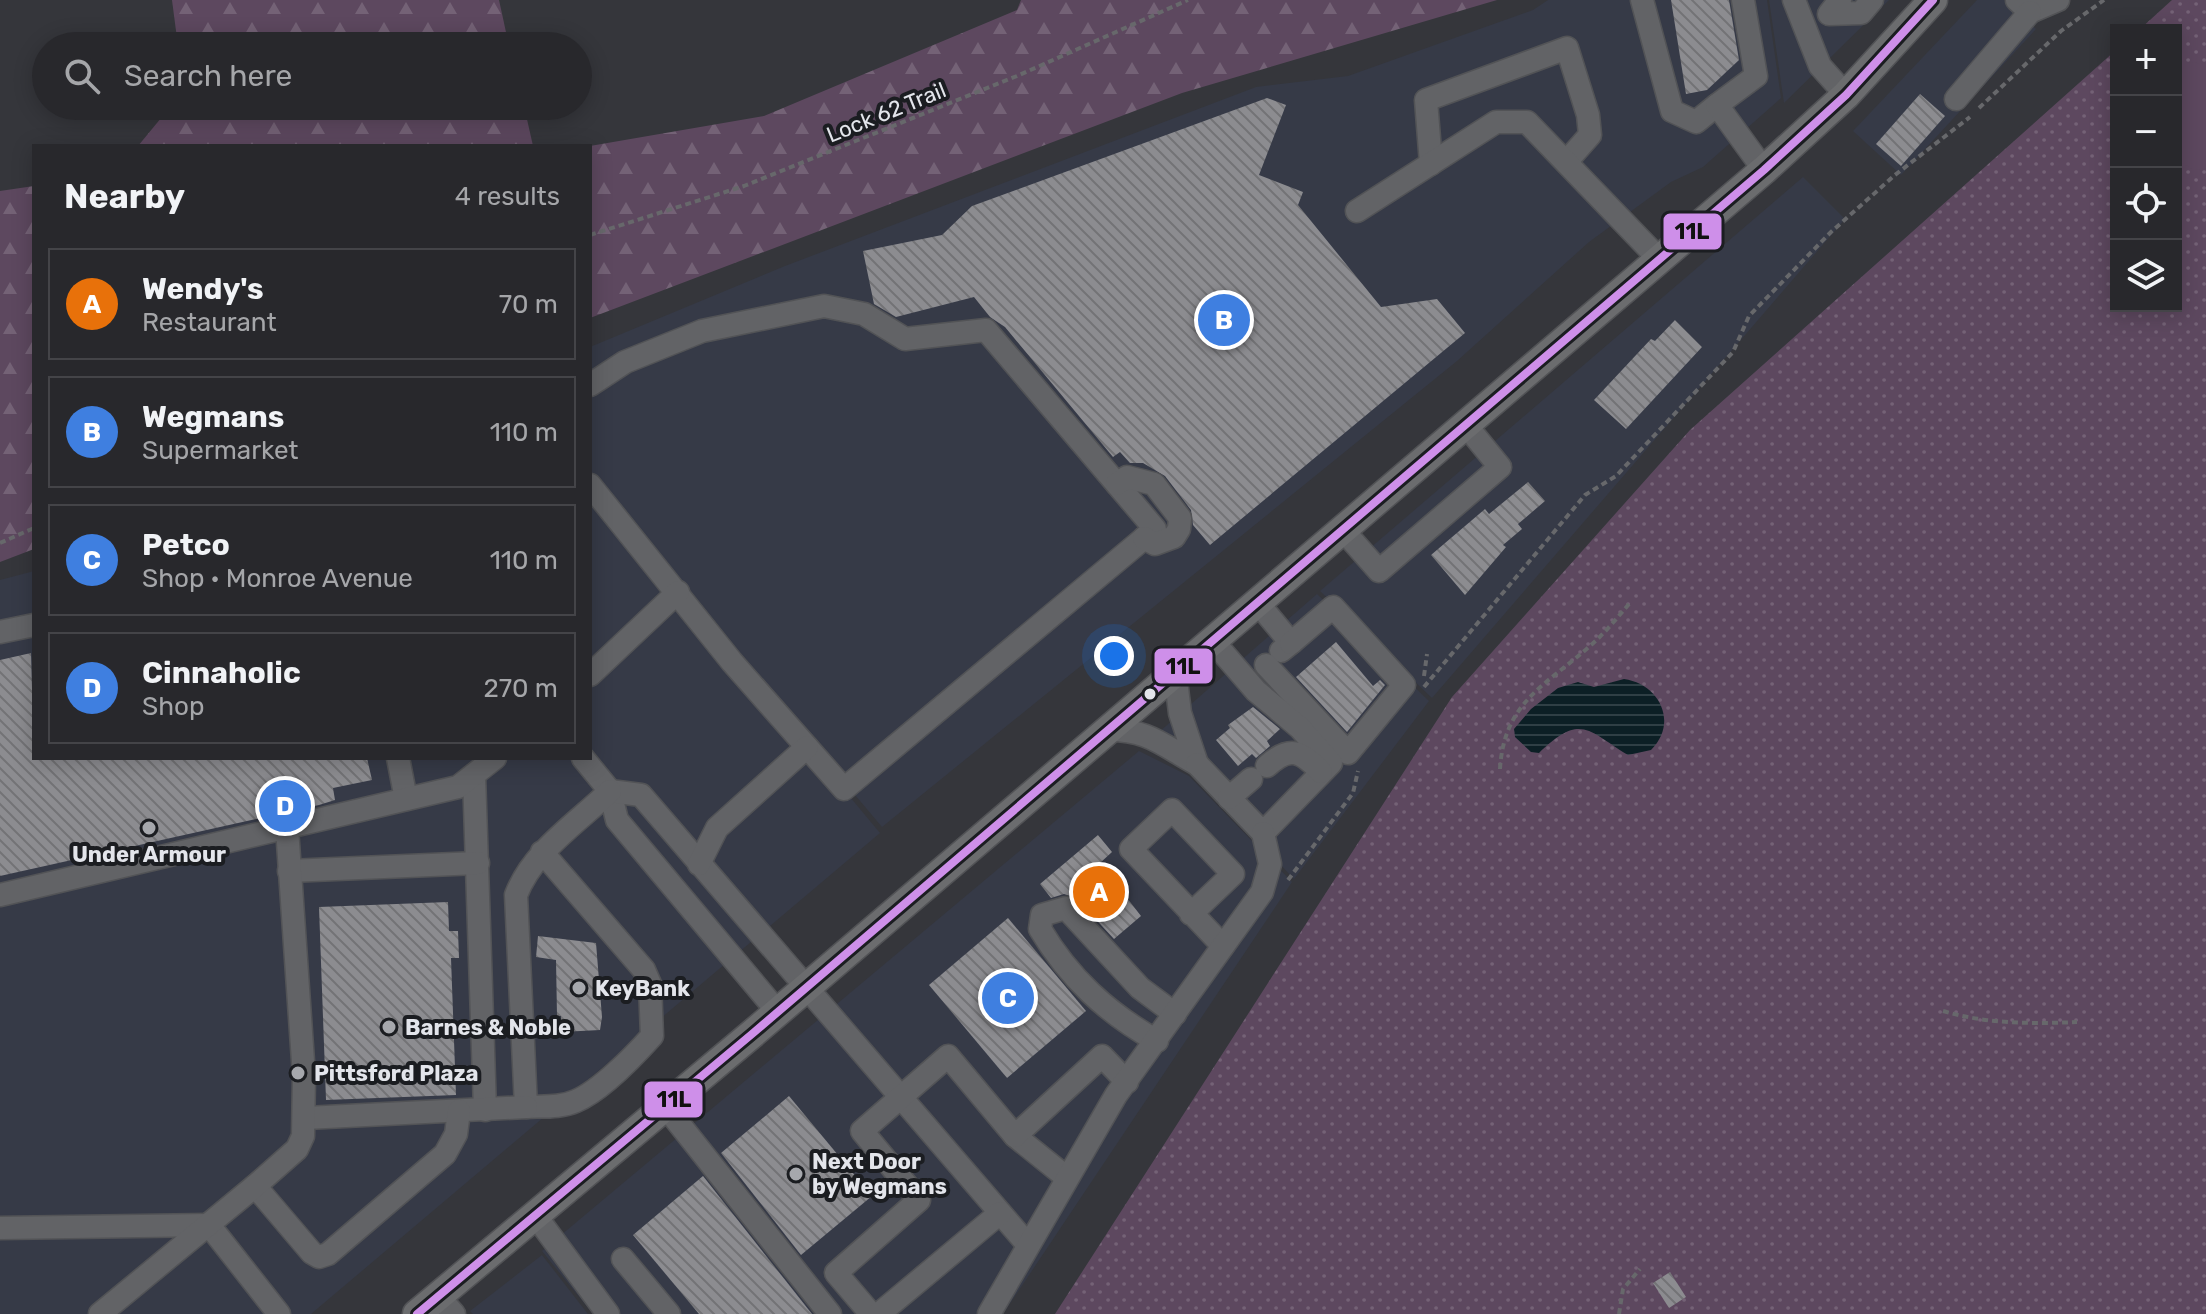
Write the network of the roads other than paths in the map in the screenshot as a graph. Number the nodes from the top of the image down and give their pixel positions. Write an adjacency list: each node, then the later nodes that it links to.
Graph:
1 (1642, 0): 12 (lane)
2 (1743, 0): 12 (lane)
3 (1794, 0): 9 (lane)
4 (1872, 0): 7 (lane)
5 (1933, 0): 10 (main road)
6 (2058, 0): 8 (lane)
7 (1831, 5): 9 (lane)
8 (2024, 6): 11 (lane)
9 (1809, 34): 10 (lane)
10 (1846, 95): 15 (main road)
11 (1956, 99)
12 (1717, 105): 15 (lane)
13 (1567, 161): 14 (lane); 14 (lane); 17 (lane)
14 (1431, 164): 16 (lane)
15 (1764, 170): 17 (main road)
16 (1357, 211)
17 (1659, 259): 19 (main road)
18 (592, 384): 33 (lane)
19 (1465, 424): 21 (main road); 21 (lane)
20 (592, 487): 22 (lane)
21 (1342, 529): 23 (main road)
22 (678, 592): 30 (lane); 33 (lane)
23 (1257, 602): 26 (main road); 27 (lane)
24 (32, 625): 25 (lane)
25 (0, 632)
26 (1212, 640): 29 (main road); 31 (lane)
27 (1291, 643): 28 (lane); 28 (lane)
28 (1266, 665): 31 (lane)
29 (1175, 672): 32 (main road); 37 (lane)
30 (592, 673)
31 (1247, 680): 38 (lane)
32 (1106, 730): 37 (lane); 52 (main road)
33 (807, 747): 47 (lane)
34 (398, 760): 42 (lane)
35 (493, 760): 39 (lane)
36 (585, 760): 40 (lane)
37 (1197, 764): 41 (lane)
38 (1327, 768): 41 (lane); 44 (lane)
39 (474, 775): 42 (lane); 46 (lane)
40 (610, 791): 45 (lane); 47 (lane); 53 (lane)
41 (1229, 798): 44 (lane)
42 (406, 799): 43 (lane)
43 (287, 828): 48 (lane); 49 (lane)
44 (1263, 833): 51 (lane)
45 (542, 852): 59 (lane); 59 (lane)
46 (478, 863): 48 (lane); 60 (lane)
47 (699, 864): 52 (lane)
48 (289, 871): 62 (lane)
49 (0, 895)
50 (1191, 914): 50 (lane); 51 (lane)
51 (1223, 946): 54 (lane)
52 (803, 988): 53 (main road); 57 (lane)
53 (777, 1011): 58 (main road)
54 (1175, 1014): 55 (lane); 55 (lane)
55 (1157, 1041): 56 (lane)
56 (1127, 1082): 63 (lane); 64 (lane)
57 (899, 1098): 63 (lane); 66 (lane); 78 (lane)
58 (665, 1106): 67 (main road); 77 (lane)
59 (526, 1107): 60 (lane)
60 (485, 1110): 61 (lane)
61 (459, 1111): 62 (lane); 65 (lane)
62 (306, 1118): 65 (lane)
63 (1015, 1136): 64 (lane)
64 (1066, 1177): 70 (lane)
65 (255, 1186): 68 (lane)
66 (1000, 1213): 70 (lane); 79 (lane)
67 (535, 1215): 72 (main road); 75 (lane)
68 (209, 1225): 69 (lane); 73 (lane); 74 (lane)
69 (0, 1228)
70 (1028, 1245): 80 (lane)
71 (623, 1259): 76 (lane)
72 (436, 1308)
73 (100, 1314)
74 (279, 1314)
75 (608, 1314)
76 (669, 1314)
77 (830, 1314)
78 (871, 1314)
79 (879, 1314)
80 (989, 1314)

